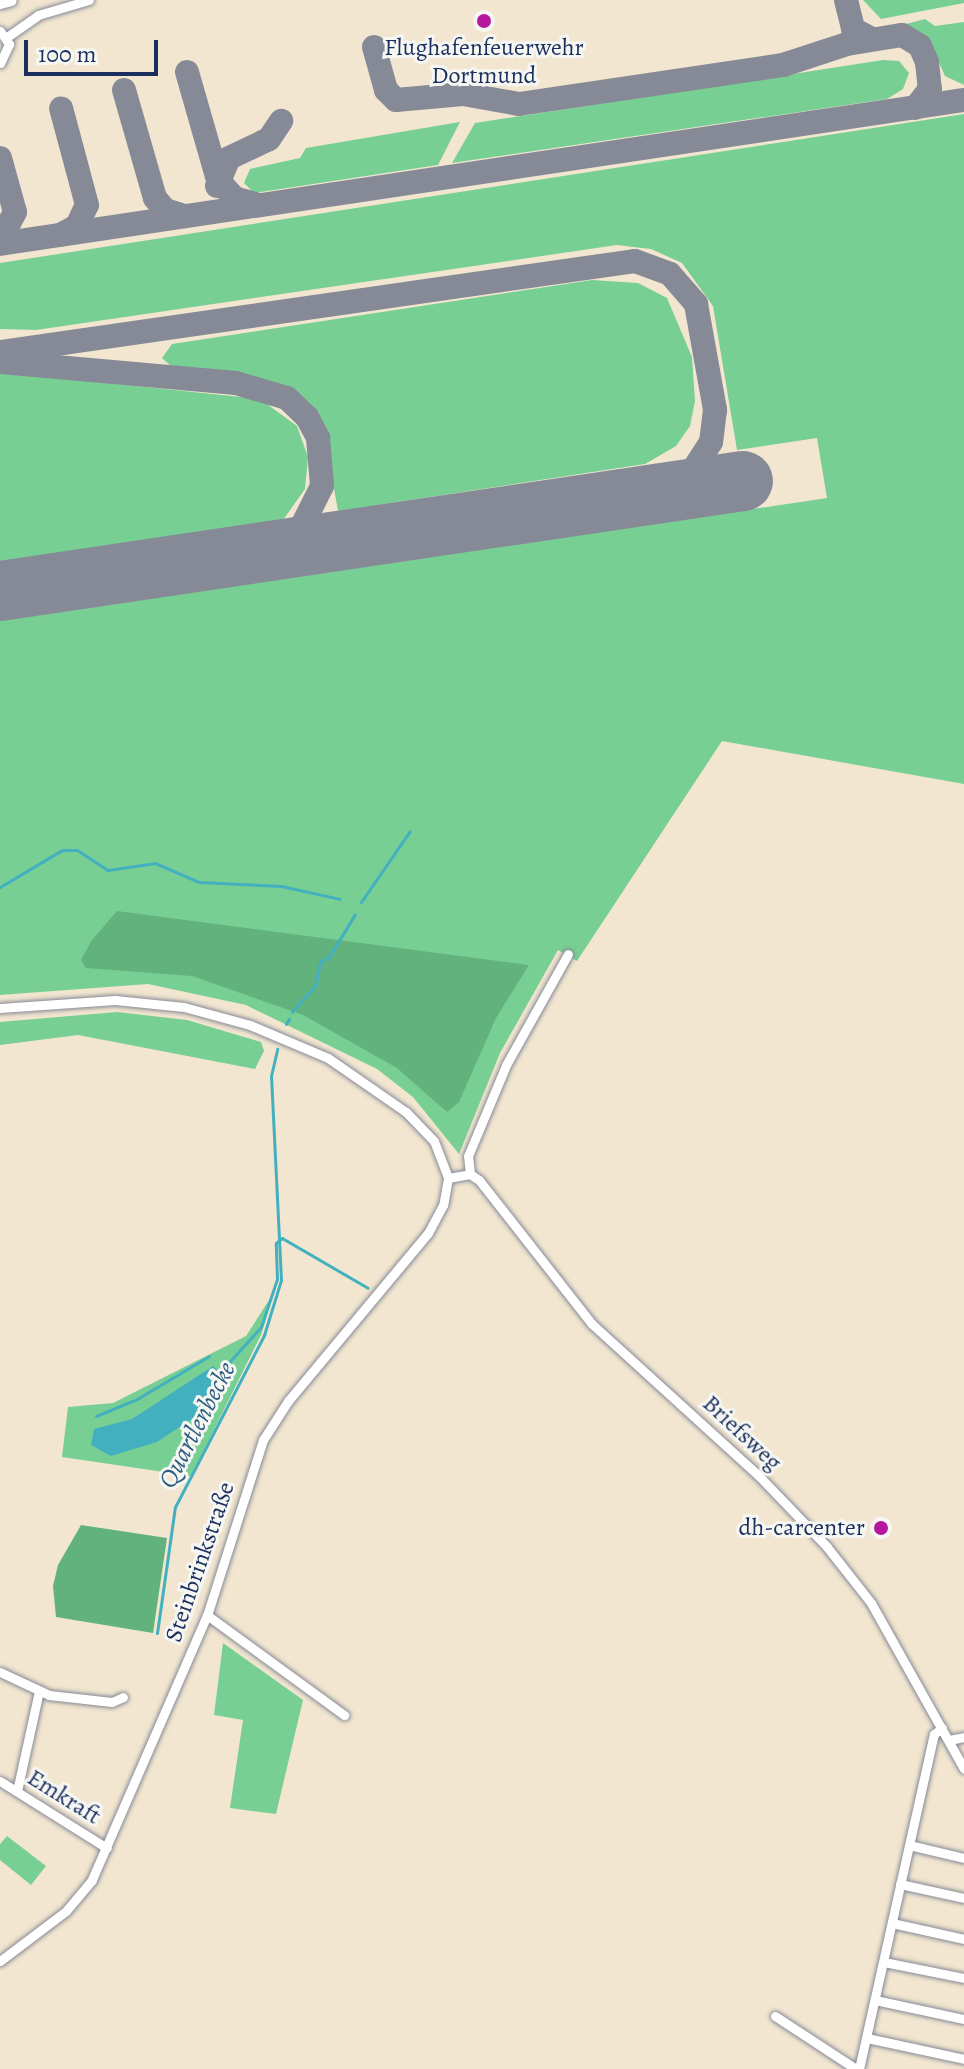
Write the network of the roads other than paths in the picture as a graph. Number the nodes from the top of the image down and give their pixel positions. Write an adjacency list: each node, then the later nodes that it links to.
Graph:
1 (11, 0): 3 (main road)
2 (89, 0): 4 (street)
3 (0, 3)
4 (4, 34): 5 (street)
5 (0, 63)
6 (568, 954): 8 (street)
7 (0, 1008): 9 (street)
8 (470, 1174): 9 (street); 15 (street, Briefsweg)
9 (448, 1178): 10 (street, Steinbrinkstraße)
10 (207, 1615): 14 (street); 22 (street, Steinbrinkstraße)
11 (0, 1672): 12 (street)
12 (39, 1691): 13 (street); 20 (street)
13 (123, 1697)
14 (344, 1715)
15 (942, 1728): 17 (street, Briefsweg); 21 (street)
16 (964, 1737): 17 (street)
17 (949, 1740): 18 (street, Briefsweg)
18 (964, 1769)
19 (0, 1781): 20 (street, Emkraft)
20 (17, 1791): 22 (street, Emkraft)
21 (909, 1845): 23 (street); 24 (street)
22 (107, 1848): 28 (street, Steinbrinkstraße)
23 (964, 1858)
24 (900, 1884): 25 (street); 26 (street)
25 (962, 1898)
26 (892, 1923): 27 (street); 29 (street)
27 (964, 1939)
28 (0, 1961)
29 (884, 1962): 30 (street); 31 (street)
30 (964, 1978)
31 (875, 2000): 33 (street); 34 (street)
32 (775, 2016): 36 (street)
33 (964, 2019)
34 (867, 2038): 35 (street); 36 (street)
35 (964, 2059)
36 (858, 2069)

